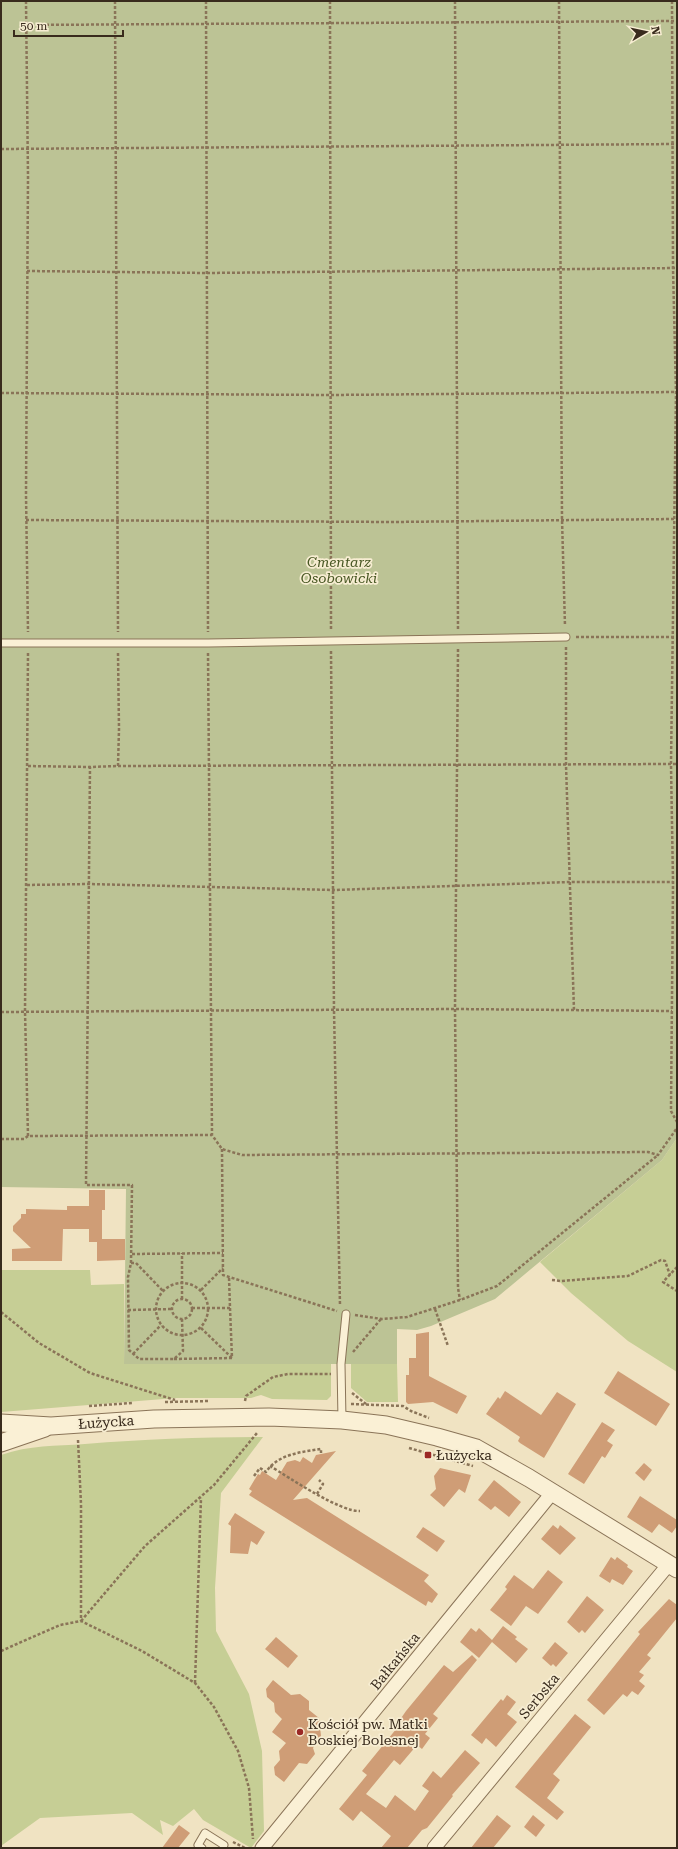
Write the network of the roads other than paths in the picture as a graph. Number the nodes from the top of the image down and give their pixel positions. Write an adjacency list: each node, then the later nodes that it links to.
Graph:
1 (566, 637): 2 (lane)
2 (1, 643)
3 (346, 1314): 4 (lane)
4 (342, 1420): 6 (street, Łużycka); 8 (street, Łużycka)
5 (1, 1423): 6 (street, Łużycka)
6 (51, 1426): 7 (street, Łużycka)
7 (1, 1442)
8 (552, 1493): 9 (street, Łużycka); 10 (street, Bałkańska)
9 (673, 1567): 13 (street, Serbska)
10 (258, 1847)
11 (202, 1848): 12 (lane)
12 (223, 1848)
13 (434, 1848)

